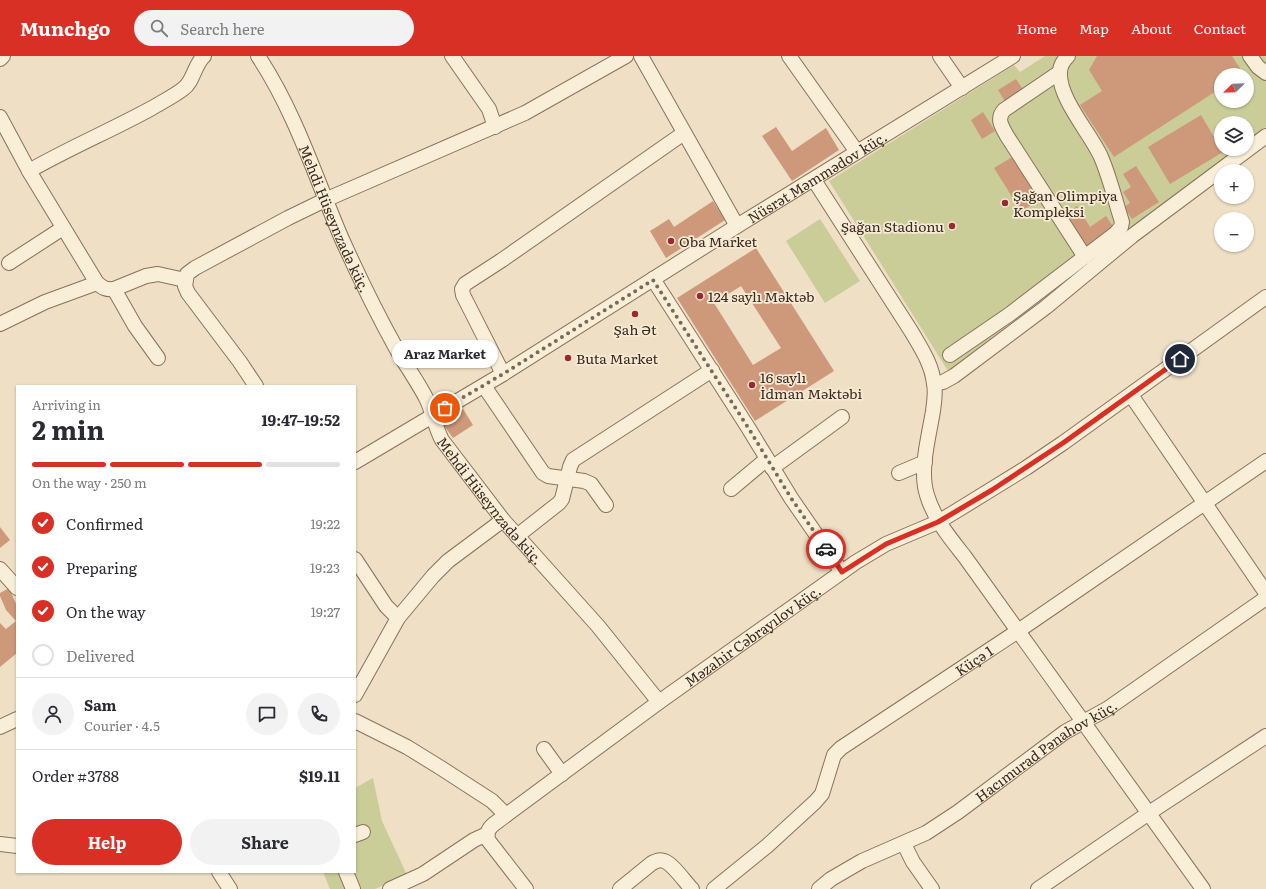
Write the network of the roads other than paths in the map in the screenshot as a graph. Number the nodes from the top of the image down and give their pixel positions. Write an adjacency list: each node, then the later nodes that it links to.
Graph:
1 (3, 56): 12 (street)
2 (204, 56): 21 (street)
3 (258, 56): 23 (street, Mehdi Hüseynzadə küç.)
4 (452, 56): 17 (street)
5 (626, 56): 17 (street)
6 (641, 56): 18 (street)
7 (940, 56): 15 (street)
8 (1013, 56): 15 (street, Nüsrət Məmmədov küç.)
9 (1068, 56): 13 (street)
10 (1250, 56): 14 (street)
11 (793, 57): 20 (street)
12 (0, 59)
13 (1060, 72): 26 (street); 26 (street)
14 (1266, 74)
15 (962, 88): 20 (street, Nüsrət Məmmədov küç.)
16 (0, 117): 21 (street)
17 (495, 127): 23 (street)
18 (684, 133): 24 (street); 37 (street)
19 (1266, 136): 38 (street)
20 (857, 152): 22 (street, Nüsrət Məmmədov küç.)
21 (29, 171): 25 (street)
22 (814, 180): 24 (street, Nüsrət Məmmədov küç.); 38 (street)
23 (325, 200): 28 (street); 42 (street, Mehdi Hüseynzadə küç.)
24 (737, 226): 29 (street, Nüsrət Məmmədov küç.)
25 (63, 228): 27 (street); 30 (street)
26 (1085, 257): 34 (street)
27 (9, 264)
28 (185, 280): 31 (street); 39 (street)
29 (653, 280): 36 (street); 37 (street, Nüsrət Məmmədov küç.)
30 (97, 283): 31 (street); 33 (street)
31 (114, 289): 35 (street)
32 (1266, 297): 41 (street, Məzahir Cəbrayılov küç.)
33 (0, 324)
34 (950, 355)
35 (158, 358)
36 (712, 370): 47 (street); 49 (street)
37 (503, 374): 40 (street, Nüsrət Məmmədov küç.)
38 (934, 384): 46 (street)
39 (255, 385)
40 (484, 386): 42 (street, Nüsrət Məmmədov küç.); 49 (street)
41 (1131, 395): 51 (street); 54 (street, Məzahir Cəbrayılov küç.)
42 (432, 415): 44 (street, Nüsrət Məmmədov küç.); 53 (street, Mehdi Hüseynzadə küç.)
43 (842, 417): 47 (street)
44 (356, 461)
45 (1266, 461): 51 (street, Küçə 1)
46 (925, 462): 48 (street); 54 (street)
47 (769, 463): 50 (street); 58 (street)
48 (899, 473)
49 (567, 480): 52 (street); 55 (street)
50 (731, 489)
51 (1204, 502): 60 (street); 63 (street, Küçə 1)
52 (606, 504)
53 (503, 520): 55 (street, Mehdi Hüseynzadə küç.); 62 (street)
54 (938, 522): 58 (street, Məzahir Cəbrayılov küç.); 63 (street)
55 (517, 536): 65 (street, Mehdi Hüseynzadə küç.)
56 (356, 561): 62 (street)
57 (0, 569): 59 (street)
58 (842, 572): 65 (street, Məzahir Cəbrayılov küç.)
59 (16, 587)
60 (1266, 593)
61 (1266, 598): 68 (street, Hacımurad Pənahov küç.)
62 (398, 618): 64 (street)
63 (1018, 631): 68 (street); 87 (street, Küçə 1)
64 (356, 693)
65 (659, 702): 72 (street, Məzahir Cəbrayılov küç.)
66 (16, 719): 69 (street)
67 (356, 722): 74 (street)
68 (1083, 722): 73 (street); 77 (street, Hacımurad Pənahov küç.)
69 (0, 727)
70 (1266, 736): 73 (street)
71 (544, 749): 72 (street)
72 (562, 774): 74 (street, Məzahir Cəbrayılov küç.)
73 (1149, 813): 90 (street); 91 (street)
74 (506, 815): 75 (street, Məzahir Cəbrayılov küç.)
75 (488, 834): 83 (street); 84 (street)
76 (0, 844): 78 (street)
77 (904, 844): 88 (street, Hacımurad Pənahov küç.); 89 (street)
78 (16, 846)
79 (220, 873): 81 (street)
80 (346, 873): 82 (street)
81 (230, 889)
82 (353, 889)
83 (390, 889)
84 (526, 889)
85 (620, 889): 86 (street)
86 (692, 889)
87 (714, 889)
88 (819, 889)
89 (932, 889)
90 (1038, 889)
91 (1203, 889)

